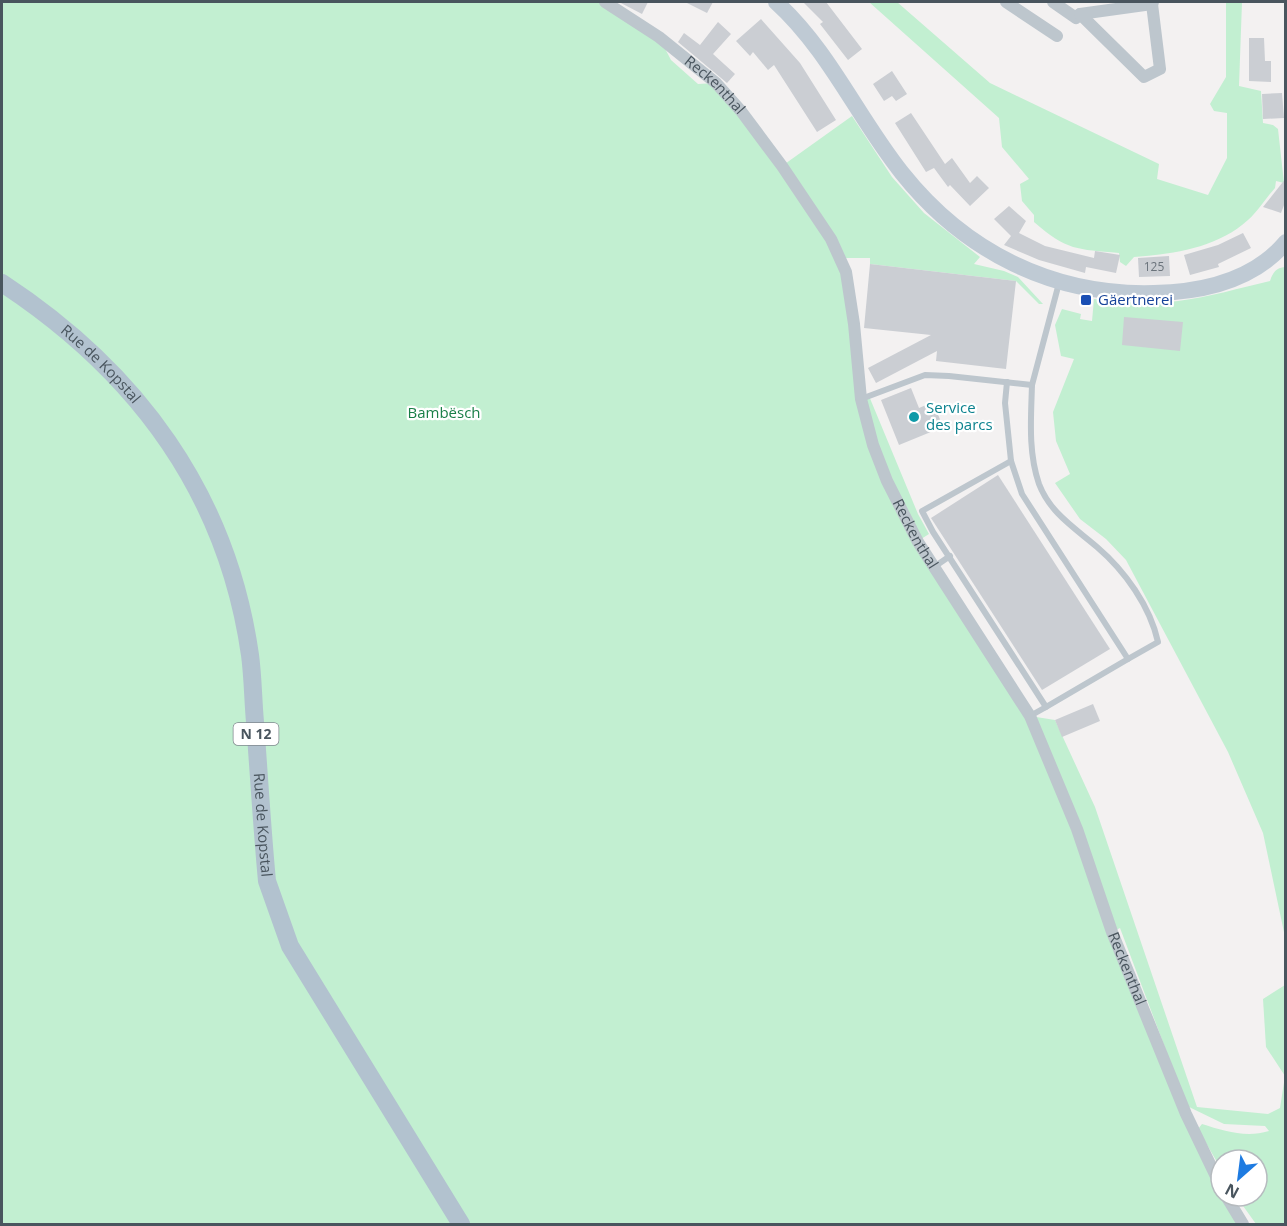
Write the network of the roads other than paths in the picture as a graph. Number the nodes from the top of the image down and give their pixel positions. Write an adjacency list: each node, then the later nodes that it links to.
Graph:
1 (605, 2): 13 (street, Reckenthal)
2 (776, 2): 10 (main road)
3 (1006, 2): 7 (street)
4 (1053, 2): 6 (street)
5 (1152, 3): 6 (street); 6 (street)
6 (1078, 16)
7 (1057, 36)
8 (1286, 242): 10 (main road)
9 (2, 283): 22 (main road, Rue de Kopstal / N 12)
10 (1059, 283): 12 (lane)
11 (1007, 382): 12 (lane); 13 (lane); 14 (lane)
12 (1032, 385): 17 (lane)
13 (861, 399): 16 (street, Reckenthal)
14 (1011, 461): 15 (lane); 17 (lane)
15 (950, 556): 16 (lane); 18 (lane)
16 (934, 567): 19 (street, Reckenthal)
17 (1128, 660): 18 (lane)
18 (1046, 707): 19 (lane)
19 (1030, 716): 20 (street, Reckenthal)
20 (1209, 1163)
21 (1234, 1208): 23 (street)
22 (460, 1224)
23 (1244, 1224)

